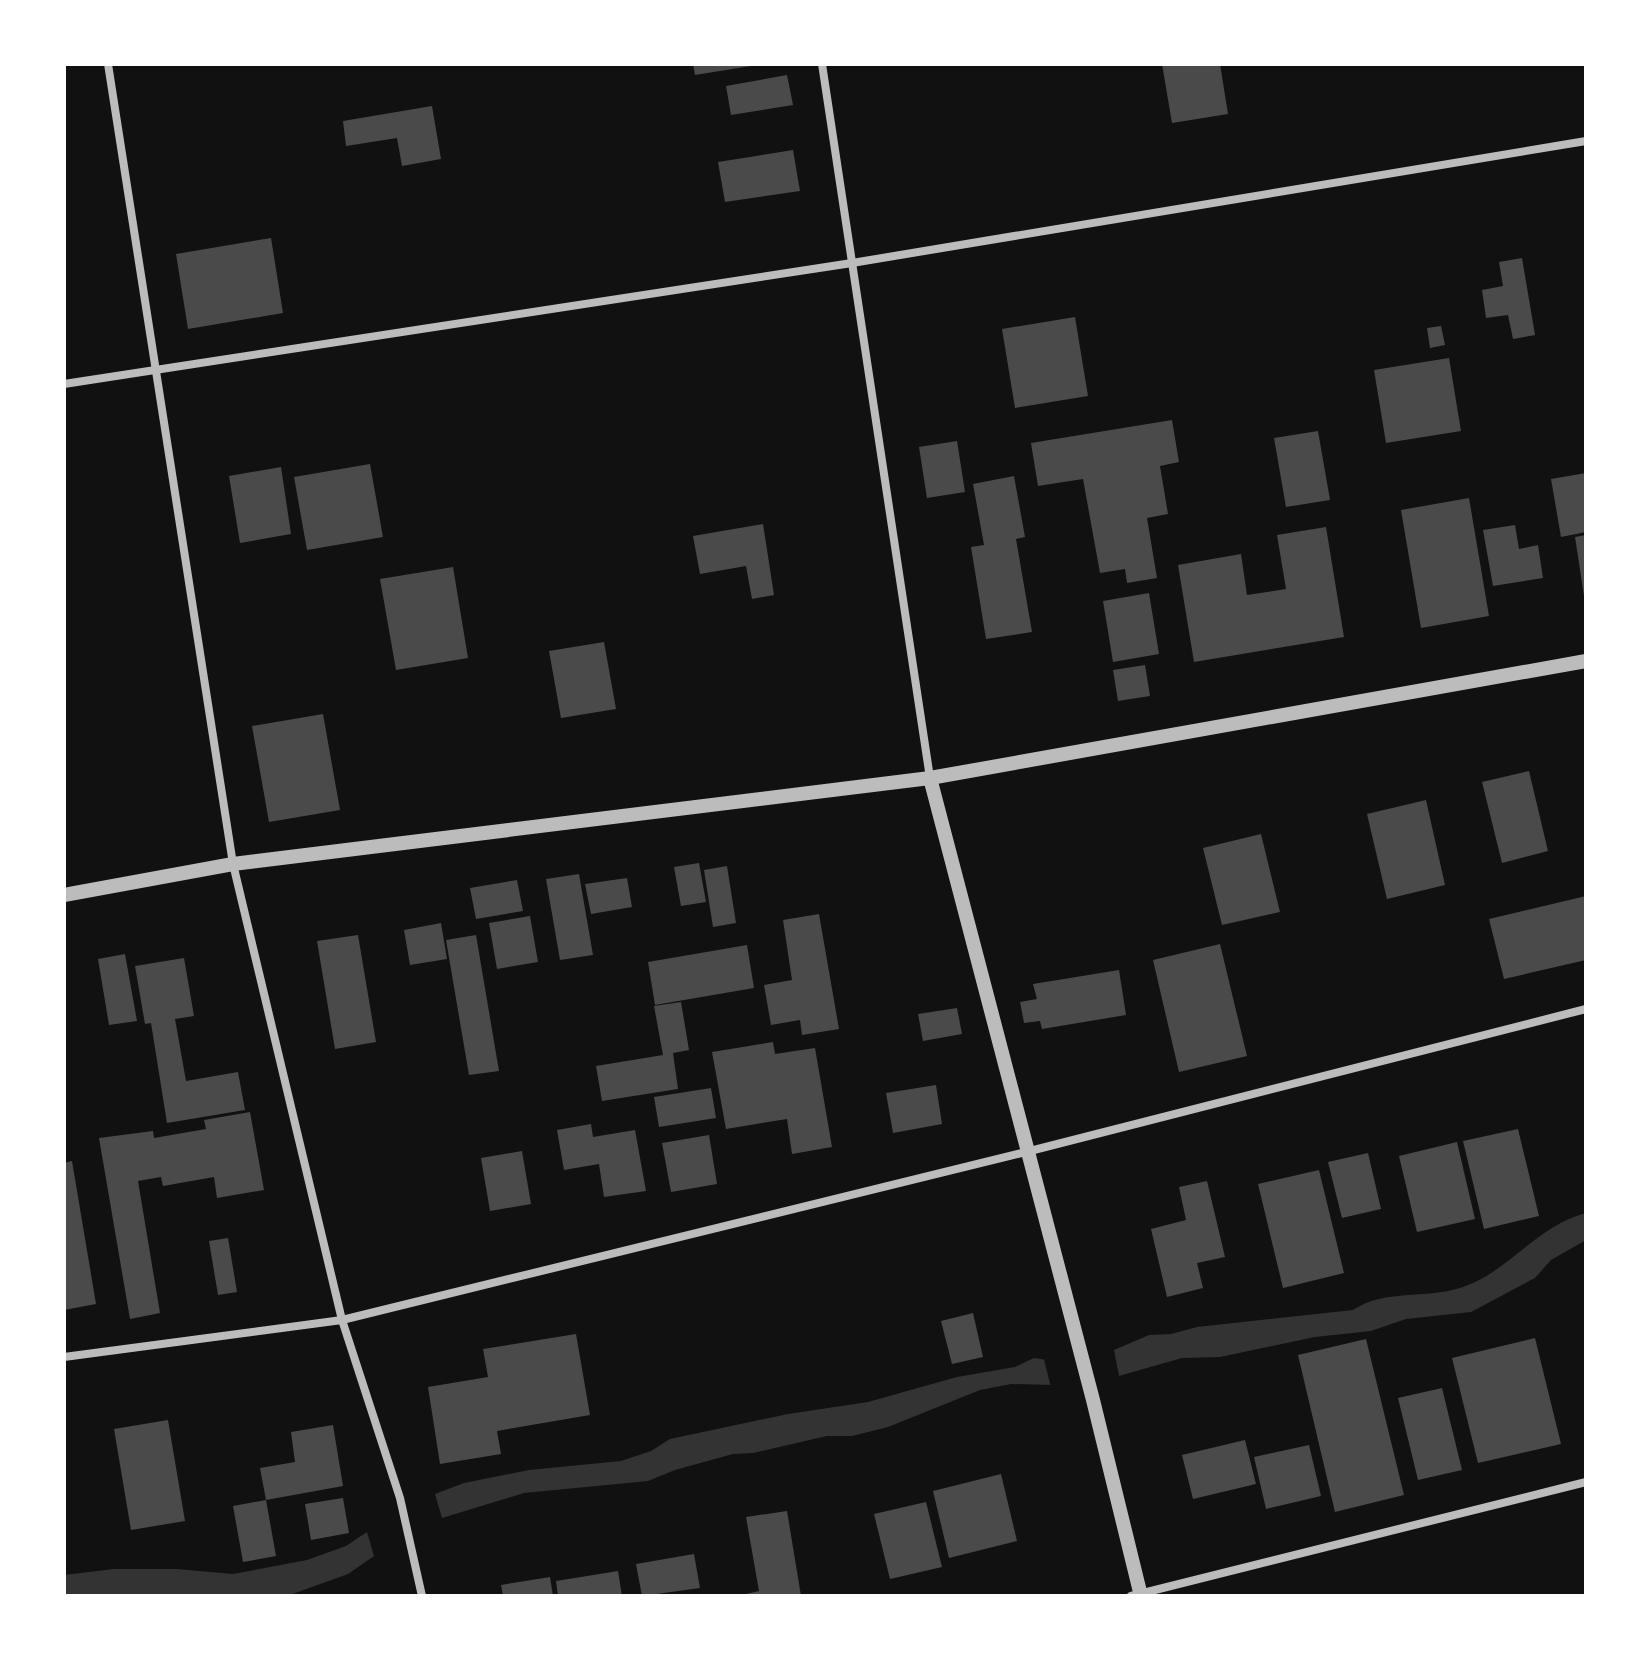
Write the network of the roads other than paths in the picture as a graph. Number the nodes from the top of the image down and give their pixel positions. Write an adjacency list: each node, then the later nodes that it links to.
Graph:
1 (108, 64): 5 (street)
2 (822, 64): 4 (street)
3 (1586, 141): 4 (street)
4 (852, 263): 5 (street); 8 (street)
5 (155, 369): 6 (street); 9 (street)
6 (64, 384)
7 (1586, 661): 8 (street)
8 (930, 778): 9 (street); 12 (street)
9 (233, 864): 10 (street); 13 (street)
10 (64, 895)
11 (1586, 1009): 12 (street)
12 (1026, 1152): 13 (street); 16 (street)
13 (342, 1320): 14 (street); 17 (street)
14 (64, 1357)
15 (1586, 1482): 16 (street)
16 (1138, 1595)
17 (422, 1596)

